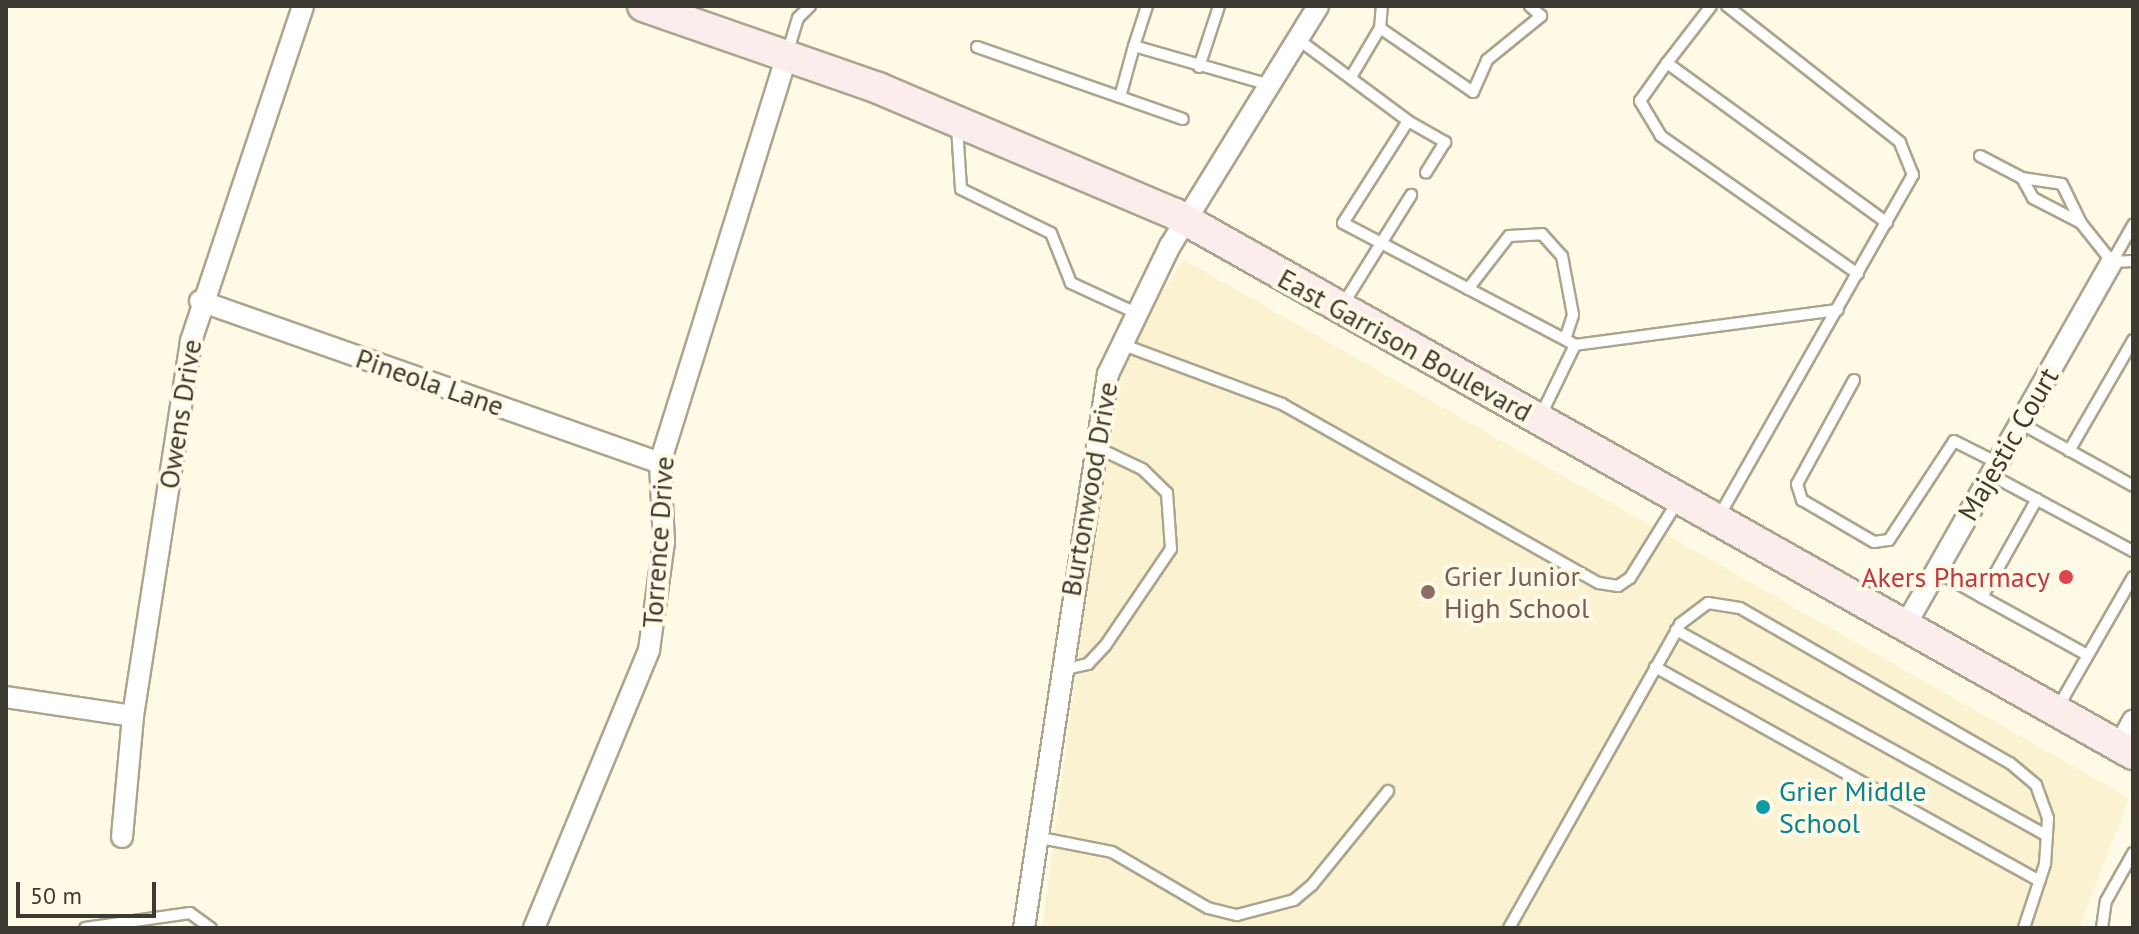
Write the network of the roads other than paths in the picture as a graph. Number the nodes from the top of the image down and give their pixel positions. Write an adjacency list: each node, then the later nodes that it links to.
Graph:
1 (303, 6): 37 (street, Owens Drive)
2 (643, 6): 15 (main road, East Garrison Boulevard)
3 (810, 6): 15 (lane)
4 (1147, 6): 13 (lane)
5 (1219, 6): 17 (lane)
6 (1318, 6): 12 (street, Burtonwood Drive)
7 (1382, 6): 11 (lane)
8 (1530, 6): 11 (lane)
9 (1711, 6): 16 (lane)
10 (1727, 6): 29 (lane)
11 (1380, 28): 18 (lane)
12 (1299, 40): 18 (lane); 19 (street, Burtonwood Drive)
13 (1134, 46): 17 (lane); 20 (lane)
14 (977, 47): 20 (lane)
15 (787, 56): 22 (main road, East Garrison Boulevard); 49 (street, Torrence Drive)
16 (1667, 63): 29 (lane); 35 (lane)
17 (1199, 67): 19 (lane)
18 (1351, 77): 23 (lane)
19 (1270, 85): 28 (street, Burtonwood Drive)
20 (1120, 97): 21 (lane)
21 (1183, 119)
22 (957, 120): 28 (main road, East Garrison Boulevard); 40 (lane)
23 (1408, 121): 25 (lane); 32 (lane)
24 (1980, 156): 26 (lane)
25 (1426, 172)
26 (2022, 178): 30 (lane); 30 (lane)
27 (1411, 195): 32 (lane)
28 (1187, 222): 38 (main road, East Garrison Boulevard); 40 (street, Burtonwood Drive)
29 (1887, 223): 35 (lane)
30 (2081, 223): 34 (lane)
31 (2133, 225): 34 (lane)
32 (1380, 244): 36 (lane); 38 (lane)
33 (2133, 261): 34 (lane)
34 (2112, 262): 46 (street, Majestic Court)
35 (1858, 274): 39 (lane)
36 (1468, 289): 42 (lane); 42 (lane)
37 (200, 301): 49 (street, Pineola Lane); 66 (street, Owens Drive)
38 (1341, 308): 45 (main road, East Garrison Boulevard)
39 (1838, 310): 42 (lane); 54 (lane)
40 (1134, 312): 43 (street, Burtonwood Drive)
41 (2133, 340): 48 (lane)
42 (1570, 342): 45 (lane)
43 (1119, 344): 47 (street, Burtonwood Drive); 53 (lane)
44 (1854, 380): 50 (lane)
45 (1539, 420): 53 (main road, East Garrison Boulevard)
46 (2020, 423): 48 (lane); 50 (street, Majestic Court)
47 (1092, 445): 63 (street, Burtonwood Drive); 63 (lane)
48 (2069, 451): 51 (lane)
49 (660, 463): 76 (street, Torrence Drive)
50 (1994, 469): 52 (lane); 56 (street, Majestic Court)
51 (2133, 486)
52 (2037, 499): 55 (lane); 58 (lane)
53 (1679, 500): 54 (main road, East Garrison Boulevard)
54 (1717, 520): 59 (main road, East Garrison Boulevard)
55 (2133, 551)
56 (1936, 571): 58 (lane); 59 (street, Majestic Court)
57 (2133, 577): 61 (lane)
58 (1982, 597): 61 (lane)
59 (1905, 626): 65 (main road, East Garrison Boulevard)
60 (1676, 630): 62 (lane); 69 (lane); 69 (lane)
61 (2087, 655): 65 (lane)
62 (1655, 667): 73 (lane); 78 (lane)
63 (1060, 670): 71 (street, Burtonwood Drive)
64 (6, 697): 66 (street)
65 (2056, 710): 67 (main road, East Garrison Boulevard)
66 (133, 716): 70 (street, Owens Drive)
67 (2128, 740)
68 (1388, 791): 71 (lane)
69 (2047, 836): 73 (lane)
70 (122, 837)
71 (1036, 837): 77 (street, Burtonwood Drive)
72 (2133, 853): 80 (lane)
73 (2039, 881): 79 (lane)
74 (85, 928): 75 (lane)
75 (211, 928)
76 (534, 928)
77 (1024, 928)
78 (1509, 928)
79 (2024, 928)
80 (2102, 928)

